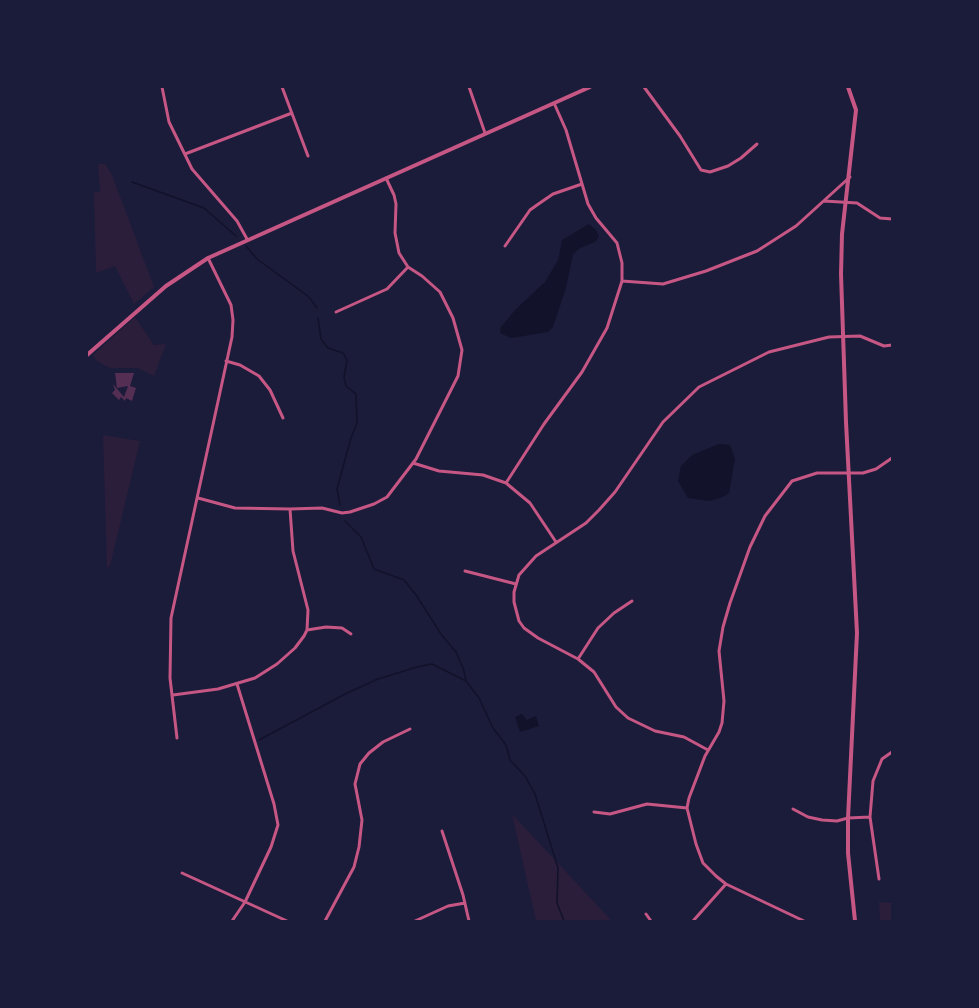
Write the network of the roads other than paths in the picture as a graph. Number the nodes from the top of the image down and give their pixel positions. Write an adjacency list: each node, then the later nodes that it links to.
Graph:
1 (162, 87): 11 (street)
2 (282, 87): 8 (street)
3 (468, 87): 9 (street)
4 (590, 87): 7 (street)
5 (644, 87): 10 (street)
6 (848, 87): 14 (street)
7 (554, 103): 9 (street); 15 (street)
8 (292, 113): 11 (street); 12 (street)
9 (485, 133): 13 (street)
10 (757, 144)
11 (185, 154): 19 (street)
12 (308, 156)
13 (385, 177): 19 (street); 22 (street)
14 (850, 177): 16 (street); 17 (street)
15 (582, 183): 20 (street); 23 (street)
16 (824, 201): 17 (street); 23 (street)
17 (847, 203): 18 (street); 25 (street)
18 (892, 219)
19 (247, 239): 21 (street)
20 (505, 246)
21 (208, 258): 27 (street); 28 (street)
22 (408, 267): 24 (street); 31 (street)
23 (622, 281): 33 (street)
24 (336, 312)
25 (844, 336): 26 (street); 32 (street); 36 (street)
26 (892, 345)
27 (87, 355)
28 (226, 361): 29 (street); 34 (street)
29 (282, 418)
30 (892, 458): 32 (street)
31 (413, 463): 33 (street); 35 (street)
32 (849, 474): 47 (street); 53 (street)
33 (506, 483): 36 (street)
34 (198, 498): 35 (street); 44 (street)
35 (290, 509): 40 (street)
36 (556, 542): 38 (street)
37 (465, 571): 38 (street)
38 (516, 584): 42 (street)
39 (632, 601): 42 (street)
40 (307, 630): 41 (street); 43 (street)
41 (351, 634)
42 (579, 659): 47 (street)
43 (237, 684): 44 (street); 58 (street)
44 (172, 695): 46 (street)
45 (410, 729): 63 (street)
46 (177, 738)
47 (708, 750): 49 (street)
48 (892, 752): 52 (street)
49 (687, 808): 51 (street); 57 (street)
50 (793, 809): 53 (street)
51 (594, 812)
52 (870, 817): 53 (street); 56 (street)
53 (848, 818): 69 (street)
54 (442, 831): 59 (street)
55 (182, 873): 58 (street)
56 (879, 879)
57 (726, 884): 67 (street); 68 (street)
58 (245, 902): 61 (street); 62 (street)
59 (465, 903): 64 (street); 65 (street)
60 (646, 914): 66 (street)
61 (232, 921)
62 (287, 921)
63 (326, 921)
64 (415, 921)
65 (469, 921)
66 (651, 921)
67 (693, 921)
68 (804, 921)
69 (855, 921)

